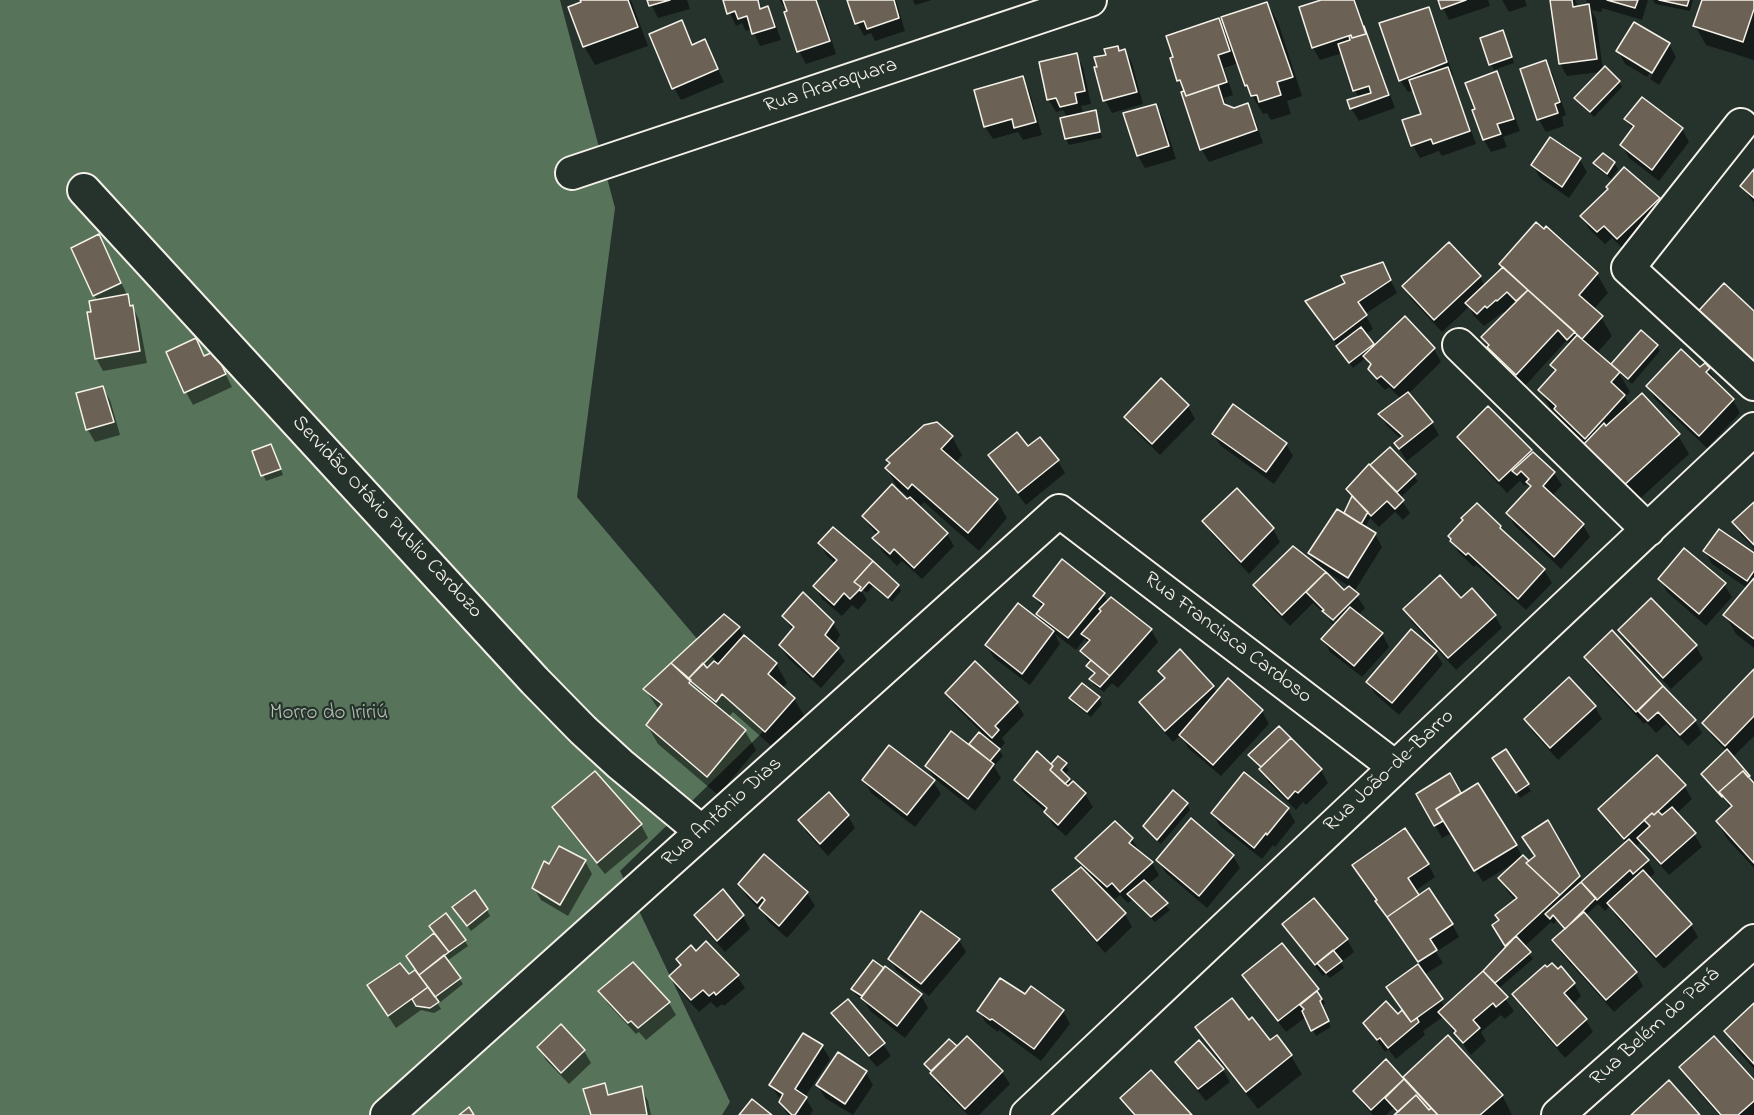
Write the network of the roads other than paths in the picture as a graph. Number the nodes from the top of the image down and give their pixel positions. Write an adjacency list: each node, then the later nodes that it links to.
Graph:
1 (1090, 0): 3 (street, Rua Araraquara)
2 (1741, 125): 6 (street)
3 (572, 173)
4 (84, 190): 11 (street, Servidão Otávio Publio Cardozo)
5 (1459, 345): 9 (street)
6 (1754, 384)
7 (1754, 429): 9 (street, Rua João-de-Barro)
8 (1059, 511): 10 (street, Rua Francisca Cardoso); 11 (street, Rua Antônio Dias)
9 (1648, 530): 10 (street, Rua João-de-Barro)
10 (1395, 767): 14 (street, Rua João-de-Barro)
11 (702, 832): 13 (street, Rua Antônio Dias)
12 (1754, 941): 15 (street, Rua Belém do Pará)
13 (387, 1115)
14 (1027, 1115)
15 (1558, 1115)

